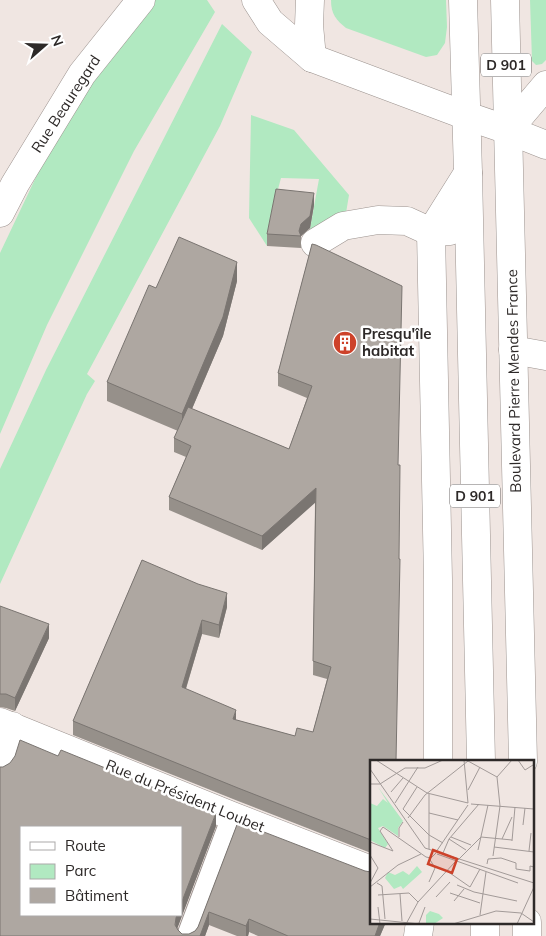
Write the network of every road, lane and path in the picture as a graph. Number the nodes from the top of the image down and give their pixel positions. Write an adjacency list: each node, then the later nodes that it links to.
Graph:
1 (141, 0): 12 (main road, Rue Beauregard)
2 (256, 0): 6 (main road)
3 (310, 0): 6 (main road)
4 (463, 0): 8 (main road, D 901)
5 (505, 0): 9 (main road, Boulevard Pierre Mendes France / D 901)
6 (312, 58): 8 (main road)
7 (546, 85): 9 (main road)
8 (466, 116): 9 (main road); 11 (main road, D 901)
9 (508, 130): 10 (main road); 16 (main road, Boulevard Pierre Mendes France / D 901)
10 (546, 145)
11 (468, 173): 13 (main road, D 901); 14 (main road)
12 (0, 213)
13 (469, 230): 14 (main road); 20 (main road, D 901)
14 (431, 232): 15 (main road); 19 (main road)
15 (315, 243)
16 (513, 350): 17 (main road); 21 (main road, Boulevard Pierre Mendes France / D 901)
17 (546, 356)
18 (6, 724): 22 (main road); 23 (main road, Rue du Président Loubet)
19 (438, 760)
20 (481, 760)
21 (523, 760)
22 (0, 766)
23 (232, 816): 24 (main road, Rue du Président Loubet); 25 (lane)
24 (370, 870)
25 (187, 936)

